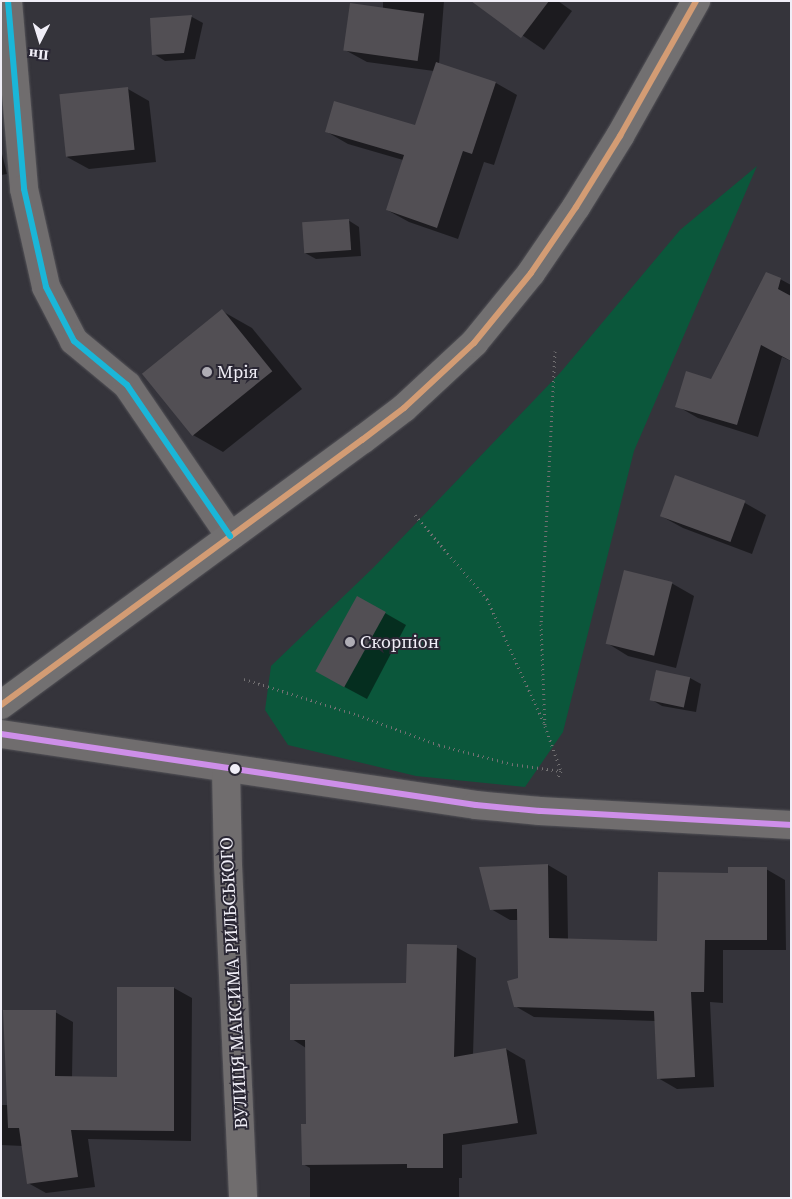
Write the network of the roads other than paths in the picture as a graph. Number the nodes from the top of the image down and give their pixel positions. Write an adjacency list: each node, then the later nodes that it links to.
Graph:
1 (8, 1): 3 (street)
2 (696, 1): 3 (main road)
3 (230, 536): 4 (main road)
4 (1, 705)
5 (1, 734): 6 (street)
6 (226, 769): 7 (street); 8 (street, ВУЛИЦЯ МАКСИМА РИЛЬСЬКОГО)
7 (791, 825)
8 (243, 1198)

